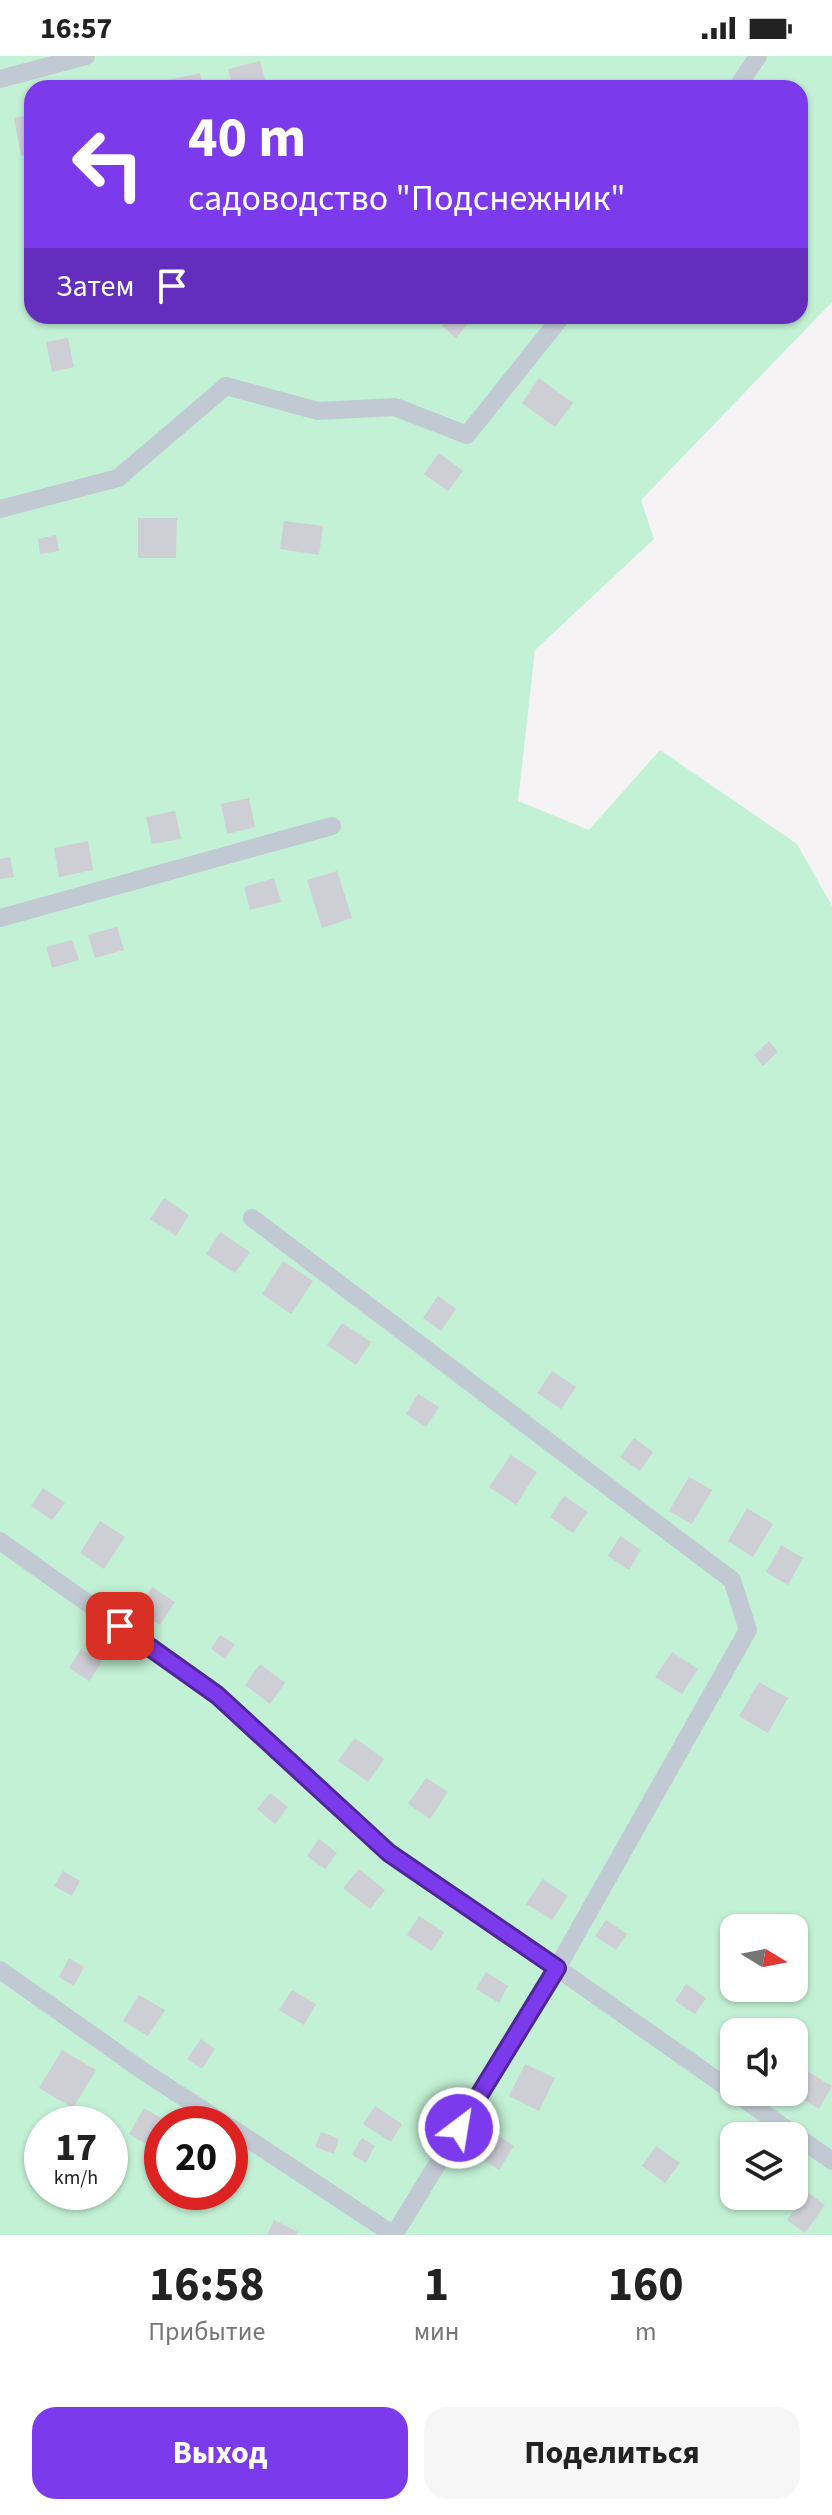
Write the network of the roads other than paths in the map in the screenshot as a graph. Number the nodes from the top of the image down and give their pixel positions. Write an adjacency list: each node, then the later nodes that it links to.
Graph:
1 (86, 56): 3 (lane)
2 (758, 56): 4 (lane)
3 (0, 79)
4 (742, 80)
5 (556, 324): 6 (lane)
6 (0, 509)
7 (332, 826): 8 (lane)
8 (0, 918)
9 (252, 1218): 11 (lane)
10 (0, 1541): 11 (lane)
11 (557, 1968): 14 (lane); 15 (lane)
12 (0, 1970): 13 (lane)
13 (197, 2106)
14 (248, 2139)
15 (832, 2161)

